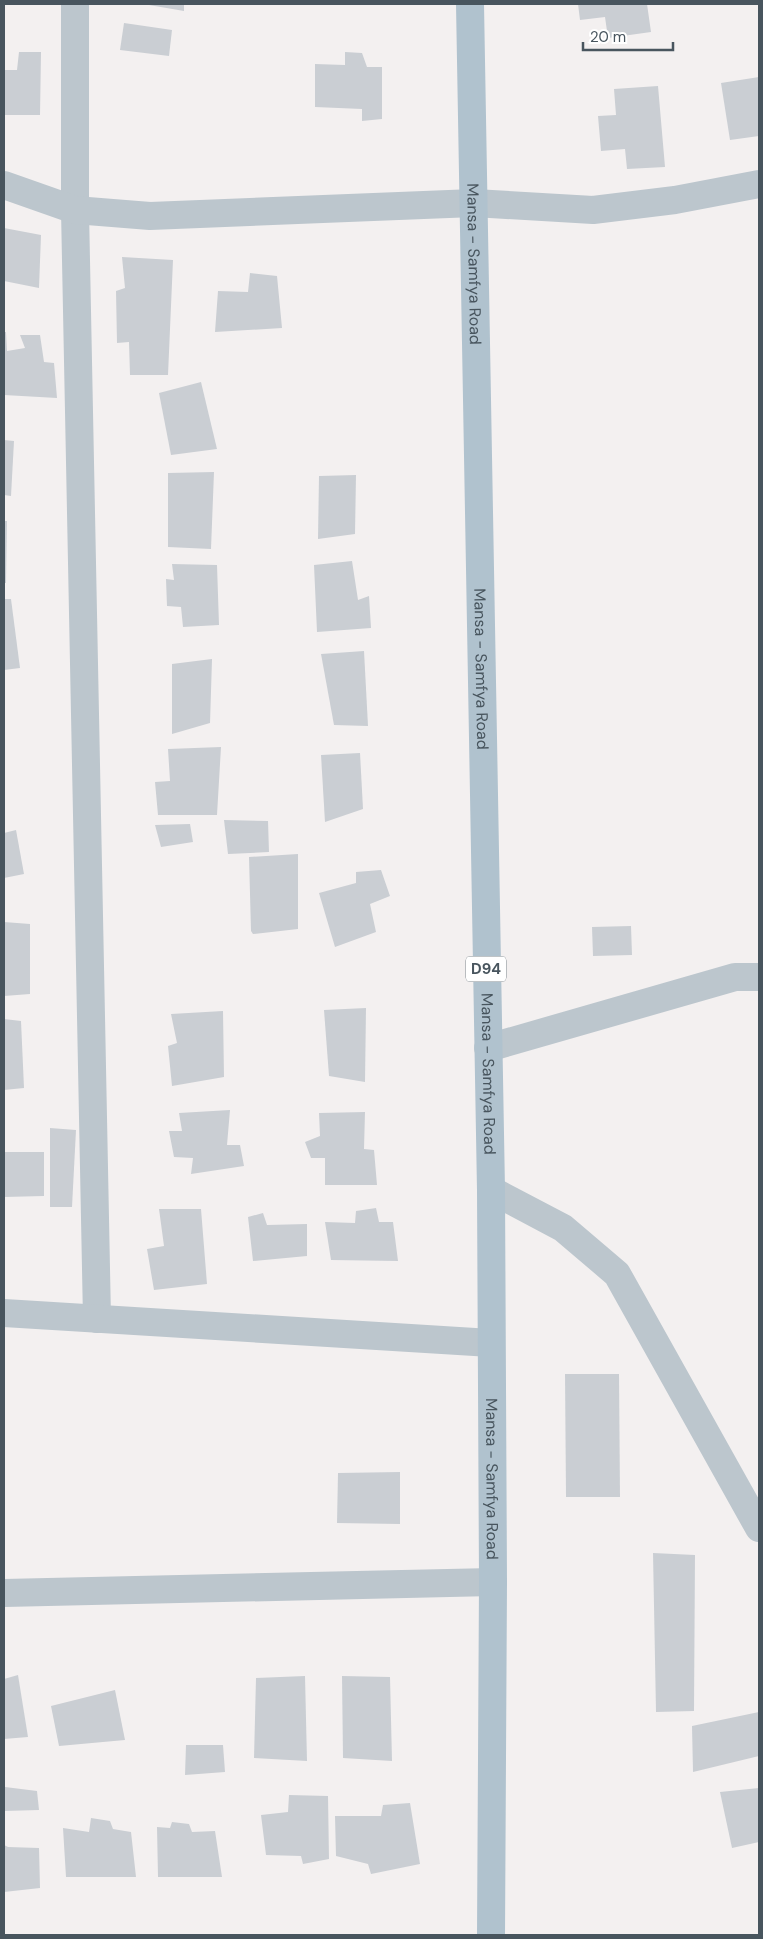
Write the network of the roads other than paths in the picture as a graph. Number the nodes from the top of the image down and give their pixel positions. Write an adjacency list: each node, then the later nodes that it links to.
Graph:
1 (75, 4): 6 (street)
2 (470, 4): 5 (main road, Mansa - Samfya Road / D94)
3 (759, 184): 5 (street)
4 (4, 185): 6 (street)
5 (474, 203): 6 (street); 8 (main road, Mansa - Samfya Road / D94)
6 (75, 210): 11 (street)
7 (759, 977): 8 (street)
8 (488, 1048): 9 (main road, Mansa - Samfya Road / D94)
9 (491, 1190): 12 (main road, Mansa - Samfya Road / D94); 13 (street)
10 (4, 1314): 11 (street)
11 (97, 1319): 12 (street)
12 (491, 1343): 14 (main road, Mansa - Samfya Road / D94)
13 (759, 1528)
14 (493, 1582): 15 (street); 16 (main road, Mansa - Samfya Road / D94)
15 (4, 1593)
16 (491, 1935)

